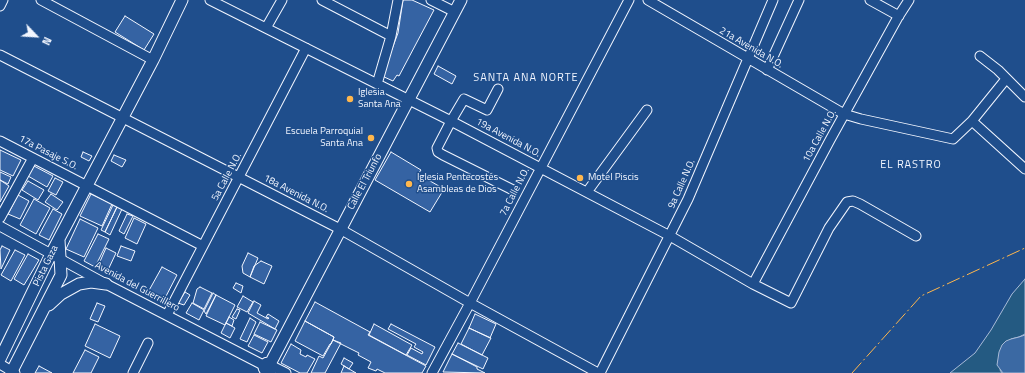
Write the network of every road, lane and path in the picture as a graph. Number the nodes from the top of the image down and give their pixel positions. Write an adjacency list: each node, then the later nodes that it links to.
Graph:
1 (3, 0): 16 (street)
2 (41, 0): 25 (street)
3 (182, 0): 25 (main road)
4 (210, 0): 19 (street, 19a Avenida N.O.)
5 (282, 0): 19 (street)
6 (322, 0): 20 (street)
7 (398, 0): 20 (street)
8 (431, 0): 17 (street)
9 (461, 0): 17 (main road, Calle El Triunfo)
10 (629, 0): 39 (street, 7a Calle N.O.)
11 (648, 0): 24 (street, 21a Avenida N.O.)
12 (773, 0): 24 (street, 9a Calle N.O.)
13 (799, 0): 26 (street)
14 (870, 0): 18 (street)
15 (909, 0): 18 (street, 10a Calle N.O.)
16 (0, 6)
17 (455, 12): 31 (main road, Calle El Triunfo)
18 (899, 16): 33 (street, 10a Calle N.O.)
19 (266, 28): 21 (street, 19a Avenida N.O.)
20 (391, 36): 28 (street)
21 (306, 48): 28 (street, 19a Avenida N.O.); 41 (street, 5a Calle N.O.)
22 (0, 55): 34 (street, 18a Avenida N.O.)
23 (980, 56): 27 (street)
24 (747, 59): 26 (street, 21a Avenida N.O.); 48 (street, 9a Calle N.O.)
25 (153, 60): 34 (main road)
26 (767, 70): 33 (street, 21a Avenida N.O.)
27 (1006, 79): 30 (street); 36 (street)
28 (377, 84): 31 (street, 19a Avenida N.O.)
29 (498, 89): 35 (street)
30 (1025, 97)
31 (409, 99): 35 (street, 19a Avenida N.O.); 47 (main road, Calle El Triunfo)
32 (647, 110): 44 (street)
33 (844, 114): 36 (street, 21a Avenida N.O.); 53 (street, 10a Calle N.O.)
34 (123, 118): 41 (street, 18a Avenida N.O.); 42 (main road)
35 (451, 121): 39 (street, 19a Avenida N.O.); 43 (street)
36 (972, 121): 40 (street)
37 (0, 141): 38 (street, 17a Pasaje S.O.)
38 (33, 158): 42 (street, 17a Pasaje S.O.); 45 (street)
39 (540, 168): 44 (street, 19a Avenida N.O.); 54 (street, 7a Calle N.O.)
40 (1025, 169)
41 (240, 177): 47 (street, 18a Avenida N.O.); 50 (street, 5a Calle N.O.)
42 (87, 185): 50 (street, 17a Pasaje S.O.); 51 (main road, Pista Gaza)
43 (513, 190)
44 (586, 192): 48 (street, 19a Avenida N.O.)
45 (0, 218)
46 (0, 226): 51 (street, Avenida del Guerrillero)
47 (340, 229): 54 (street, 18a Avenida N.O.); 60 (main road, Calle El Triunfo)
48 (670, 236): 53 (street, 19a Avenida N.O.); 65 (street, 9a Calle N.O.)
49 (916, 236): 53 (street, 19a Avenida N.O.)
50 (203, 246): 56 (street, 5a Calle N.O.)
51 (56, 257): 52 (street, Avenida del Guerrillero); 55 (main road, Pista Gaza); 58 (main road, Pista Gaza)
52 (106, 284): 55 (main road); 56 (street, Avenida del Guerrillero)
53 (753, 284)
54 (470, 303): 64 (street, 7a Calle N.O.); 65 (street, 18a Avenida N.O.)
55 (44, 310): 61 (main road, Pista Gaza)
56 (167, 315): 60 (street, Avenida del Guerrillero)
57 (148, 342): 62 (street)
58 (0, 359)
59 (0, 364): 61 (street)
60 (269, 369): 63 (street, Avenida del Guerrillero)
61 (13, 372)
62 (133, 373)
63 (286, 373)
64 (432, 373)
65 (599, 373)

